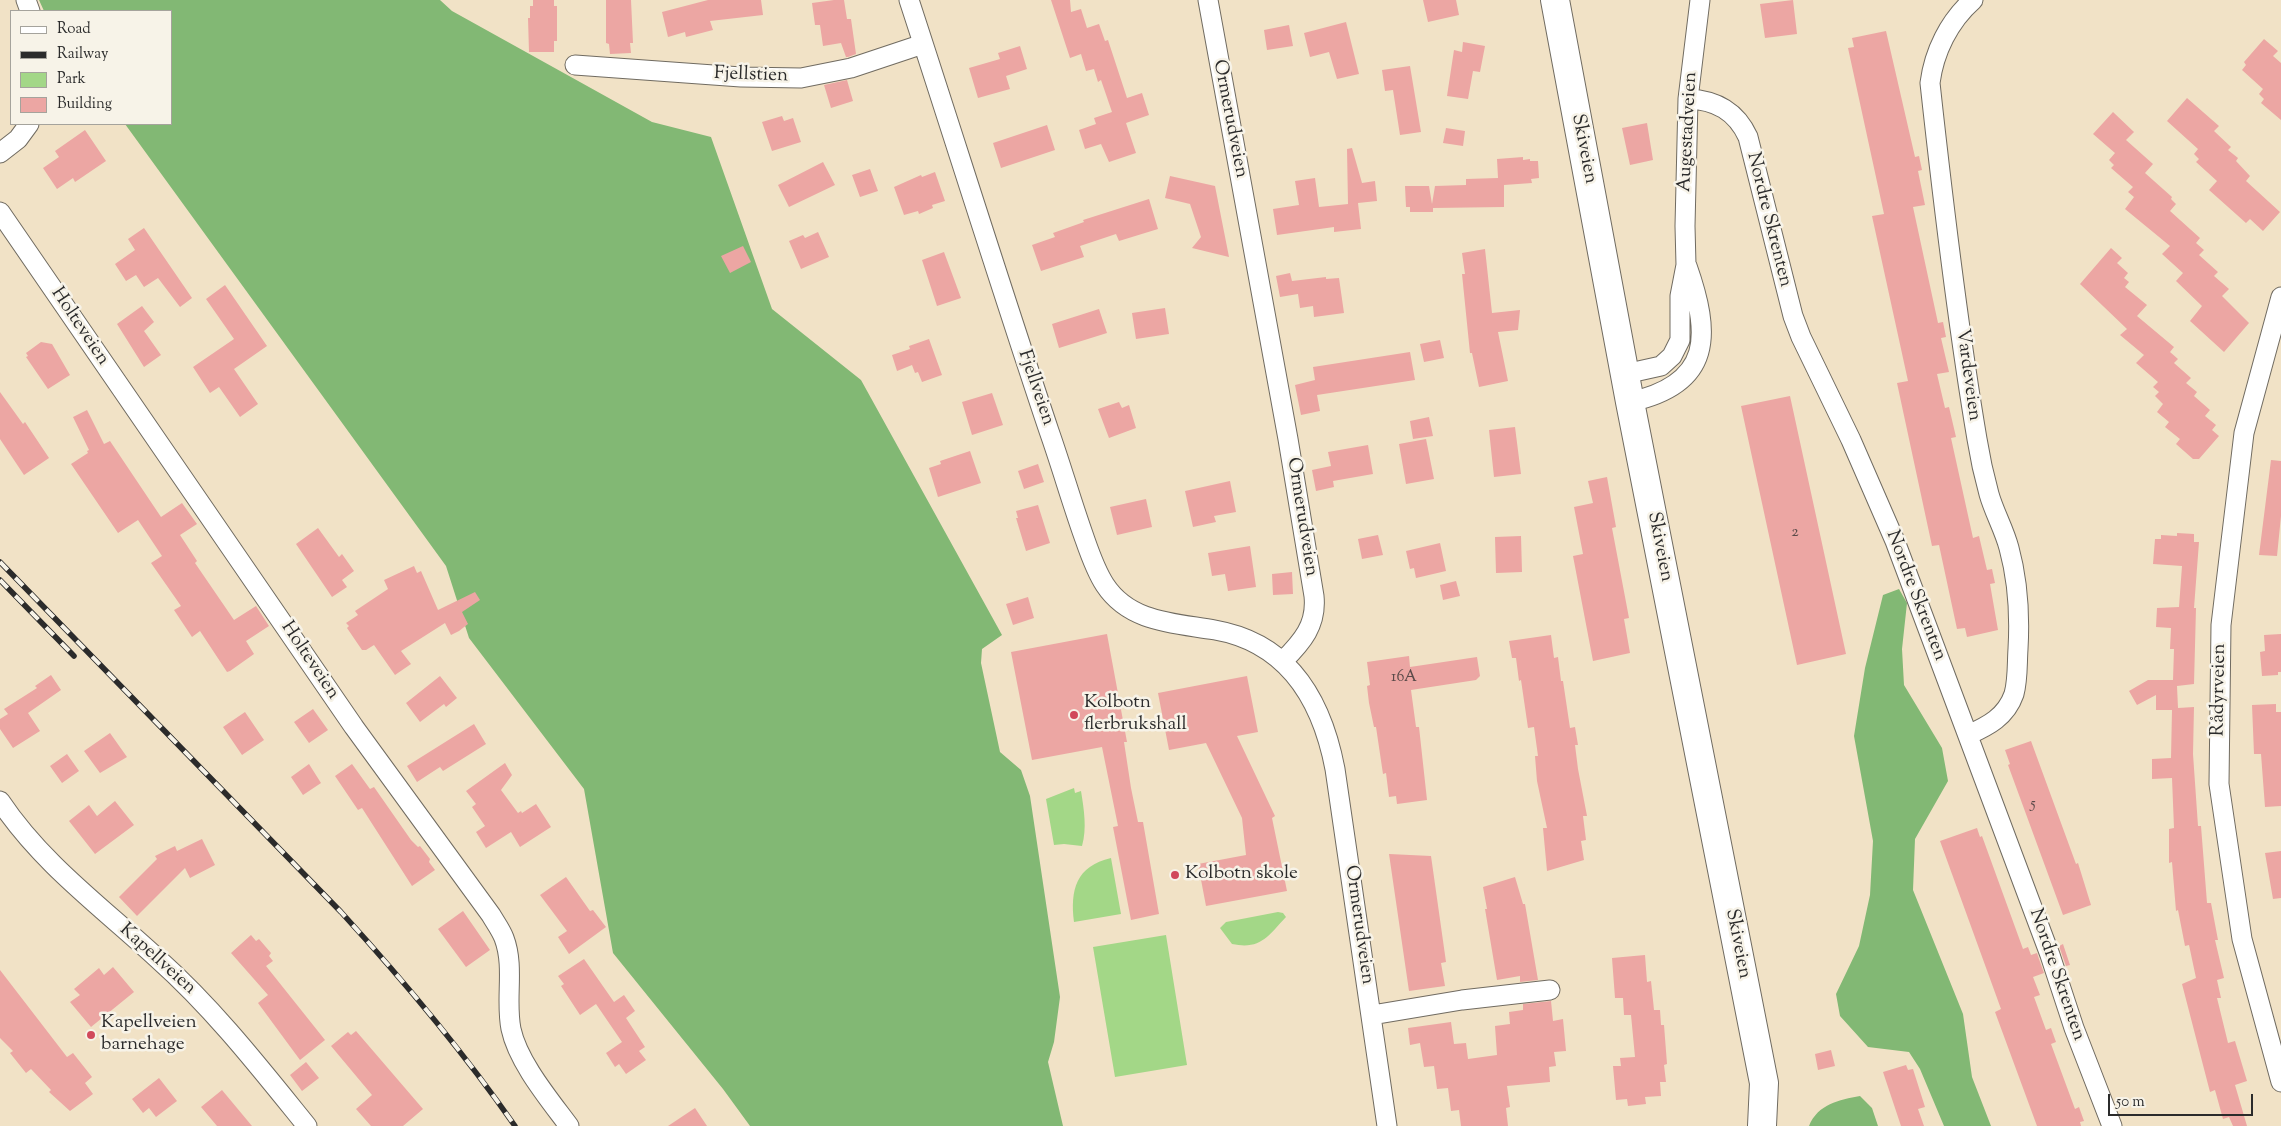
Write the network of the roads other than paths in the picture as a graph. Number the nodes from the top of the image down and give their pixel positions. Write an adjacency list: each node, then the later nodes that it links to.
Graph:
1 (909, 0): 6 (street, Fjellveien)
2 (1208, 0): 16 (street, Ormerudveien)
3 (1556, 0): 14 (main road, Skiveien)
4 (1700, 0): 8 (street, Augestadveien)
5 (1973, 0): 17 (street, Vardeveien)
6 (923, 44): 7 (street, Fjellstien); 16 (street, Fjellveien)
7 (575, 65)
8 (1688, 99): 12 (street, Augestadveien); 17 (street, Nordre Skrenten)
9 (28, 125): 10 (street)
10 (0, 152)
11 (0, 212): 24 (street, Holteveien)
12 (1686, 265): 14 (street, Augestadveien); 15 (street, Augestadveien)
13 (2281, 297): 21 (street, Rådyrveien)
14 (1625, 374): 15 (main road, Skiveien)
15 (1630, 402): 22 (main road, Skiveien)
16 (1283, 661): 20 (street, Ormerudveien)
17 (1968, 735): 28 (street, Nordre Skrenten)
18 (0, 801): 23 (street, Kapellveien)
19 (1550, 990): 20 (street)
20 (1372, 1015): 25 (street, Ormerudveien)
21 (2281, 1082)
22 (1765, 1094): 26 (main road, Skiveien); 27 (main road, Skiveien)
23 (307, 1126)
24 (570, 1126)
25 (1388, 1126)
26 (1762, 1126)
27 (1774, 1126)
28 (2112, 1126)

